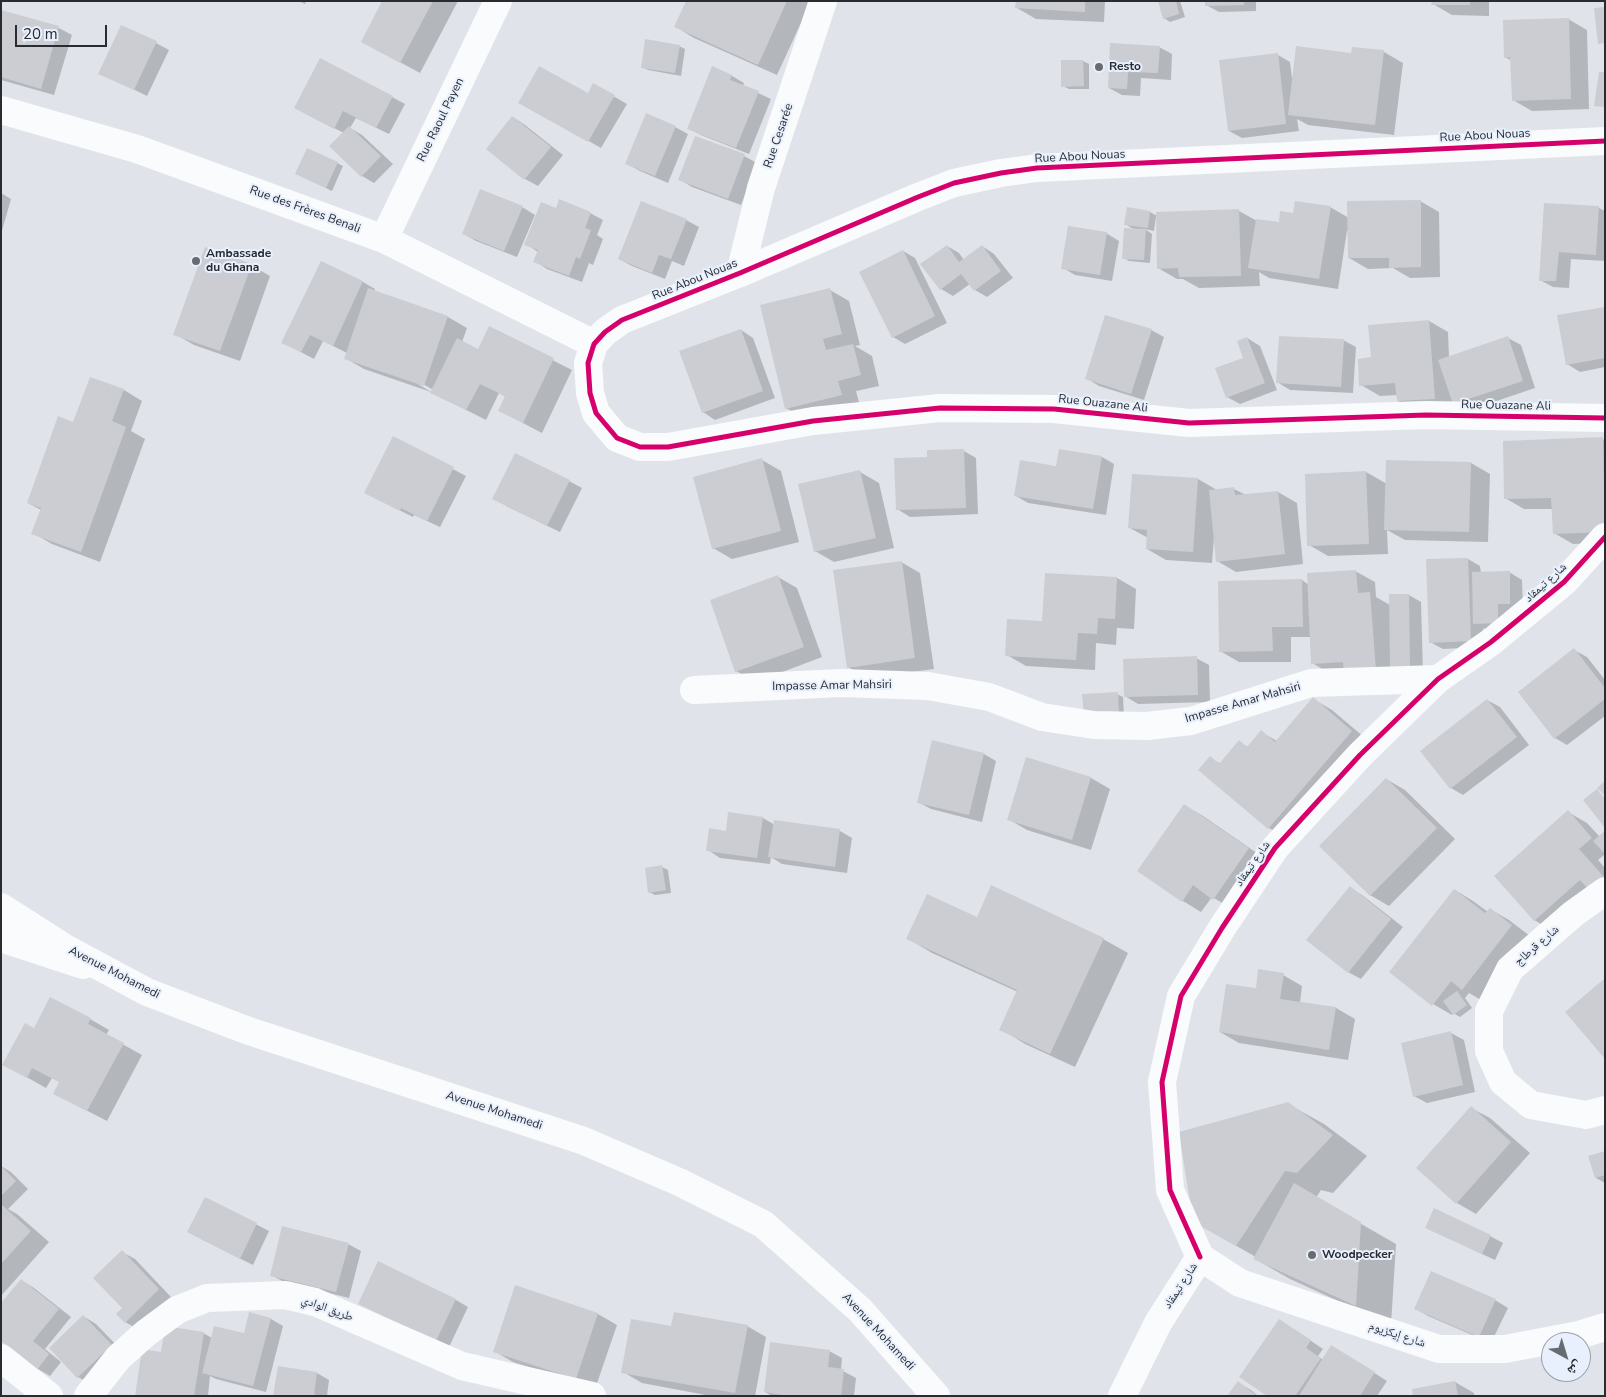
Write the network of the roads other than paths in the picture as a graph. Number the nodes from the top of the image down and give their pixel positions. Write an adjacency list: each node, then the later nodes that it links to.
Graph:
1 (498, 1): 5 (street, Rue Raoul Payen)
2 (823, 1): 6 (street, Rue Cesarée)
3 (1, 110): 5 (street, Rue des Frères Benali)
4 (1605, 142): 6 (street, Rue Abou Nouas)
5 (384, 238): 7 (street, Rue des Frères Benali)
6 (740, 273): 7 (street, Rue Abou Nouas)
7 (594, 344): 8 (street, Rue Ouazane Ali)
8 (1605, 418)
9 (1605, 537): 10 (street, شارع تيمقاد)
10 (1438, 679): 11 (street, Impasse Amar Mahsiri); 17 (street, شارع تيمقاد)
11 (694, 690)
12 (1605, 891): 16 (street, شارع قرطاج)
13 (1, 906): 15 (street, Avenue Mohamedi)
14 (1, 938): 15 (street)
15 (118, 976): 23 (street, Avenue Mohamedi)
16 (1605, 1110)
17 (1200, 1257): 18 (street, شارع إيكزيوم); 24 (street, شارع تيمقاد)
18 (1605, 1328)
19 (1, 1358): 20 (street)
20 (49, 1396)
21 (88, 1396): 22 (street, طريق الوادي)
22 (592, 1396)
23 (936, 1396)
24 (1122, 1396)

